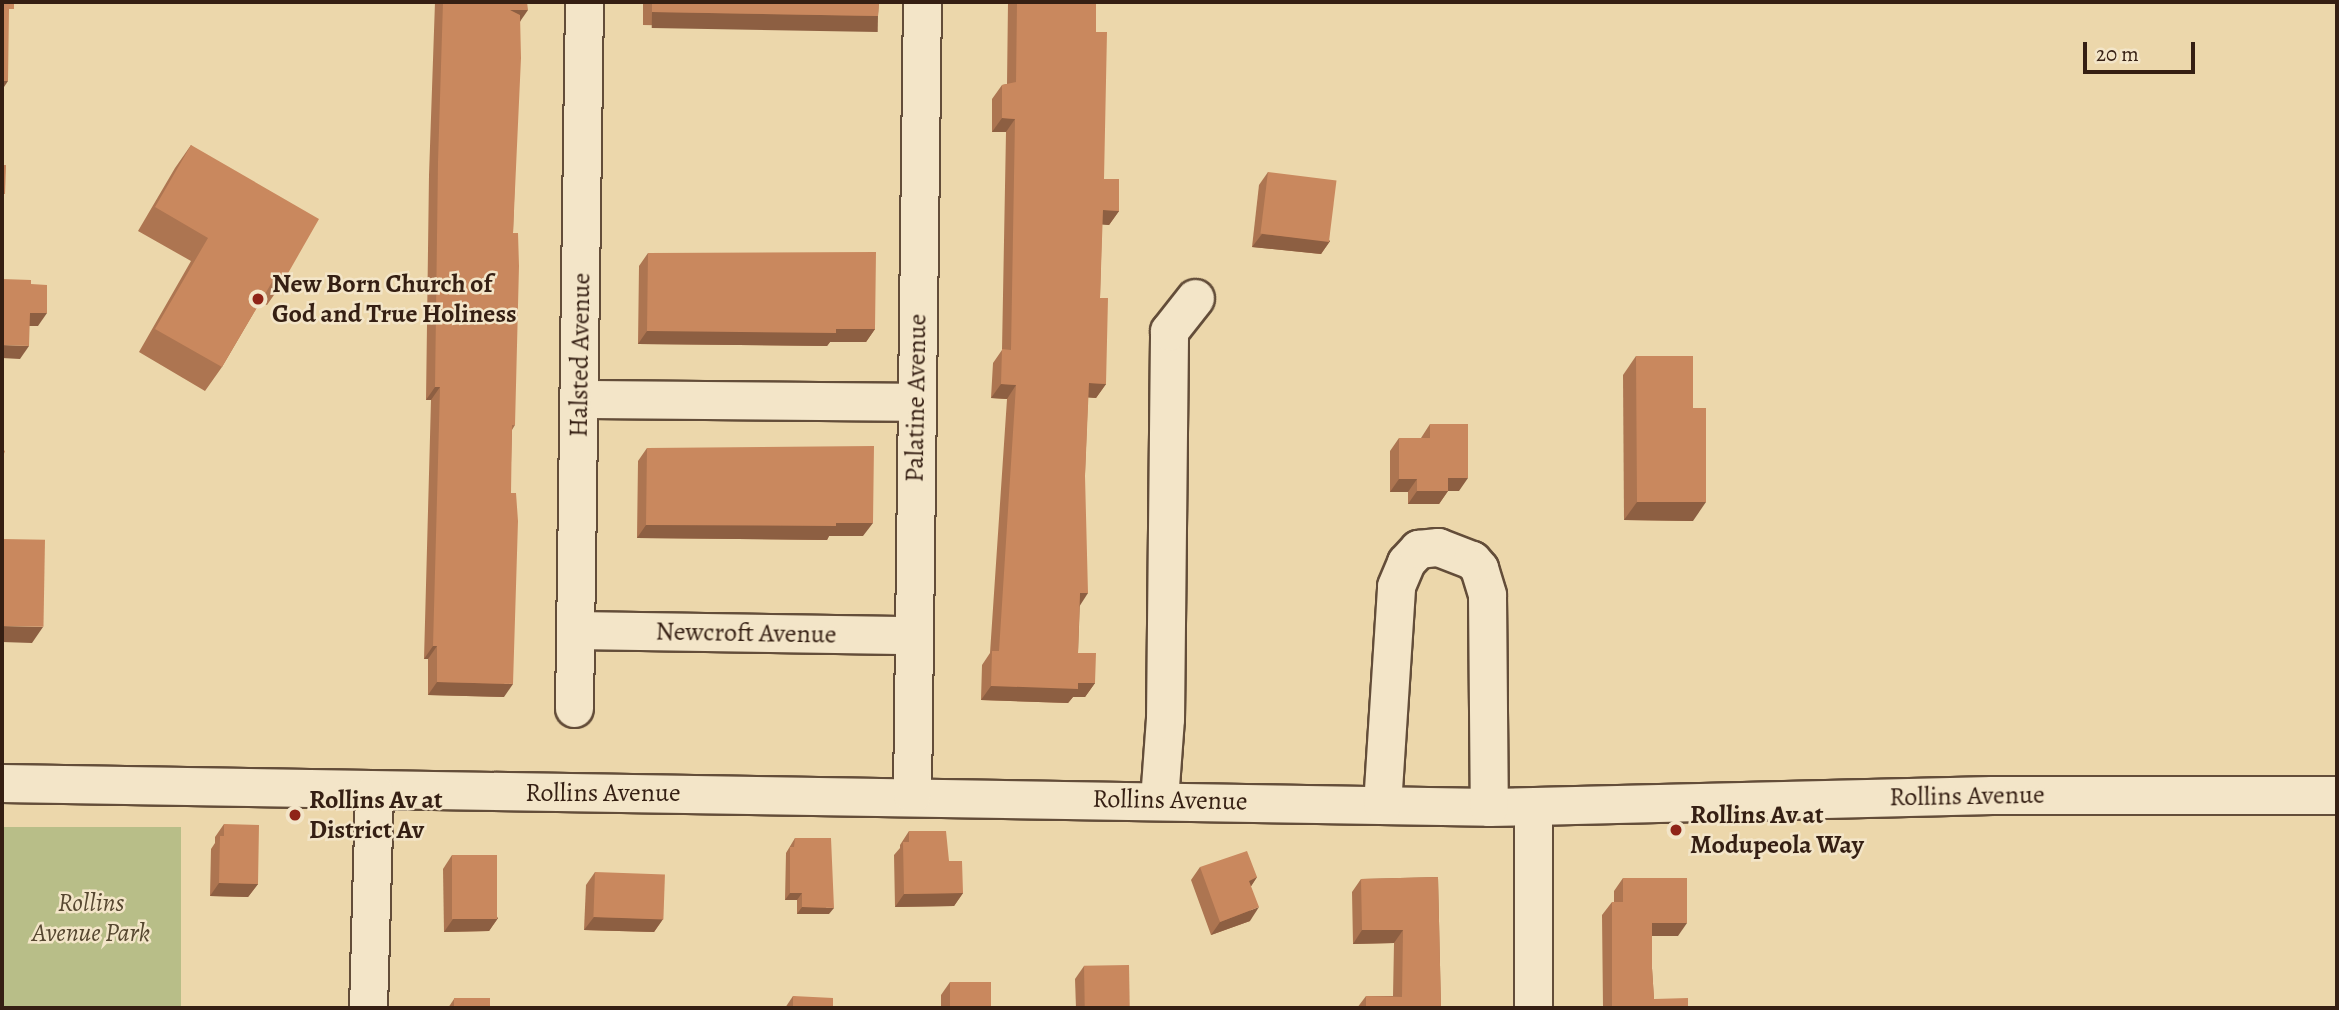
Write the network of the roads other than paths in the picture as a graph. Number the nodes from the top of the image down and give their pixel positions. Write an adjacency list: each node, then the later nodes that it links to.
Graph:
1 (584, 2): 4 (street, Halsted Avenue)
2 (922, 2): 5 (street, Palatine Avenue)
3 (1195, 298): 13 (street)
4 (580, 399): 5 (street); 6 (street, Halsted Avenue)
5 (915, 402): 7 (street, Palatine Avenue)
6 (577, 631): 7 (street, Newcroft Avenue); 8 (street, Halsted Avenue)
7 (914, 635): 11 (street, Palatine Avenue)
8 (575, 708)
9 (2, 783): 10 (street, Rollins Avenue)
10 (374, 792): 11 (street, Rollins Avenue); 17 (street)
11 (912, 794): 13 (street, Rollins Avenue)
12 (2337, 795): 16 (street, Rollins Avenue)
13 (1159, 800): 14 (street, Rollins Avenue)
14 (1382, 805): 15 (street, Rollins Avenue); 15 (street)
15 (1489, 807): 16 (street, Rollins Avenue)
16 (1533, 807): 18 (street)
17 (368, 1008)
18 (1533, 1008)

